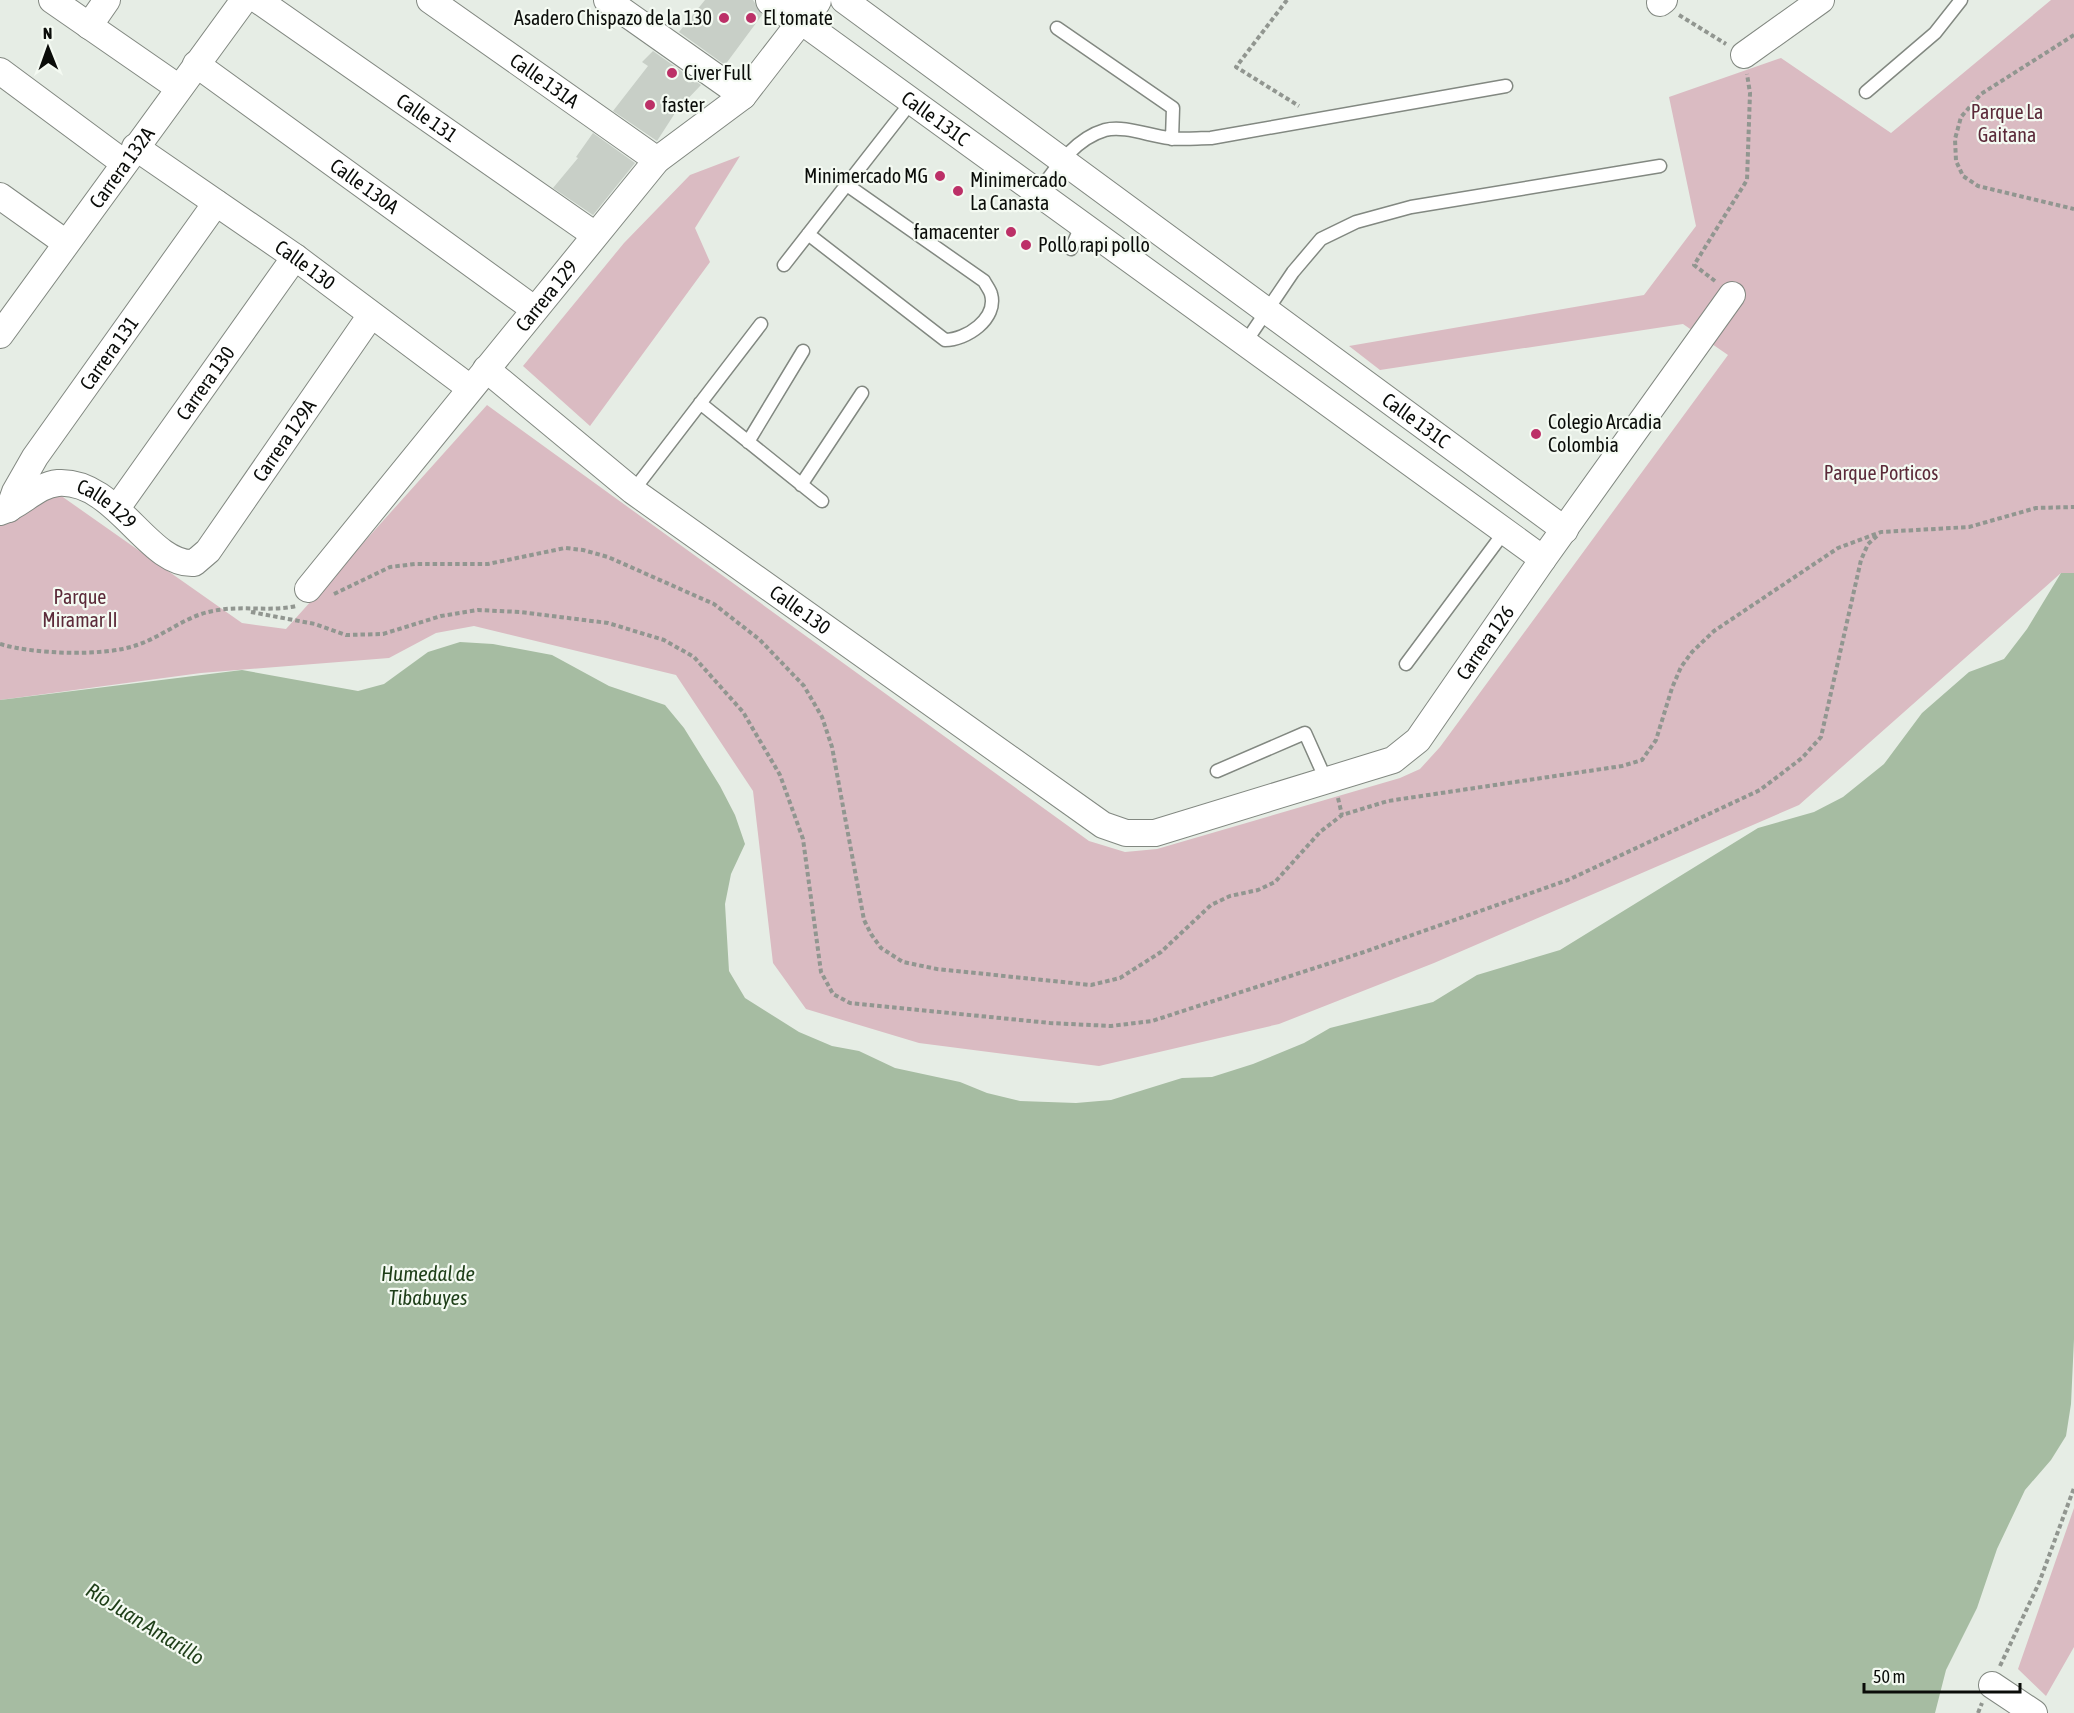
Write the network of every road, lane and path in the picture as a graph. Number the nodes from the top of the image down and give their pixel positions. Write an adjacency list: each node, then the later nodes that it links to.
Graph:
1 (52, 0): 14 (street)
2 (107, 0): 14 (street)
3 (244, 0): 18 (street, Carrera 132A)
4 (258, 0): 38 (street, Calle 131)
5 (430, 0): 29 (street, Calle 131A)
6 (607, 0): 23 (street)
7 (772, 0): 13 (street)
8 (844, 0): 28 (street, Calle 131C)
9 (1287, 0): 25 (path)
10 (1821, 0): 17 (street)
11 (1961, 0): 22 (lane)
12 (1662, 2): 17 (path)
13 (808, 10): 23 (street, Carrera 129); 24 (street, Calle 131C)
14 (89, 26): 21 (street)
15 (1057, 28): 26 (lane)
16 (2074, 35): 35 (path)
17 (1744, 56): 43 (path)
18 (196, 64): 21 (street, Carrera 132A); 44 (street, Calle 130A)
19 (0, 71): 27 (street, Calle 130)
20 (1506, 86): 25 (lane)
21 (179, 88): 27 (street, Carrera 132A)
22 (1866, 92)
23 (743, 96): 29 (street, Carrera 129)
24 (912, 101): 31 (lane); 32 (street, Calle 131C)
25 (1321, 119): 26 (lane)
26 (1172, 139): 28 (lane)
27 (130, 155): 34 (street, Calle 130); 39 (street, Carrera 132A)
28 (1061, 159): 32 (lane); 45 (street, Calle 131C)
29 (657, 160): 38 (street, Carrera 129)
30 (1660, 166): 45 (lane)
31 (847, 185): 37 (lane); 37 (lane)
32 (1038, 193): 36 (street, Calle 131C)
33 (0, 196): 39 (street)
34 (216, 202): 41 (street, Calle 130); 60 (street, Carrera 131)
35 (2074, 209)
36 (1082, 224): 40 (lane); 49 (street, Calle 131C)
37 (808, 234): 42 (lane)
38 (595, 235): 44 (street, Carrera 129)
39 (66, 243): 47 (street, Carrera 132A)
40 (1071, 249)
41 (295, 257): 46 (street, Calle 130); 59 (street, Carrera 130)
42 (784, 266)
43 (1732, 295): 61 (street, Carrera 126)
44 (534, 309): 51 (street, Carrera 129)
45 (1268, 311): 49 (lane); 61 (street, Calle 131C)
46 (371, 315): 51 (street, Calle 130); 65 (street, Carrera 129A)
47 (3, 323)
48 (761, 324): 53 (lane)
49 (1245, 343): 62 (street, Calle 131C)
50 (803, 351): 54 (lane)
51 (478, 379): 56 (street, Calle 130); 66 (street, Carrera 129)
52 (862, 393): 55 (lane)
53 (700, 403): 54 (lane); 56 (lane)
54 (748, 442): 55 (lane)
55 (801, 484): 57 (lane)
56 (633, 491): 70 (street, Calle 130)
57 (822, 501)
58 (2074, 507): 63 (path)
59 (117, 508): 60 (street, Calle 129); 65 (street, Calle 129)
60 (5, 510)
61 (1565, 530): 64 (street, Carrera 126)
62 (1505, 531): 64 (street, Calle 131C); 67 (lane)
63 (1881, 532)
64 (1543, 559): 69 (street, Carrera 126)
65 (194, 563)
66 (308, 589)
67 (1406, 664)
68 (1218, 771): 69 (lane)
69 (1326, 780): 70 (street, Carrera 126)
70 (1126, 833)
71 (2074, 1488): 72 (path)
72 (1992, 1684): 73 (path); 74 (street)
73 (1978, 1713)
74 (2034, 1713)

